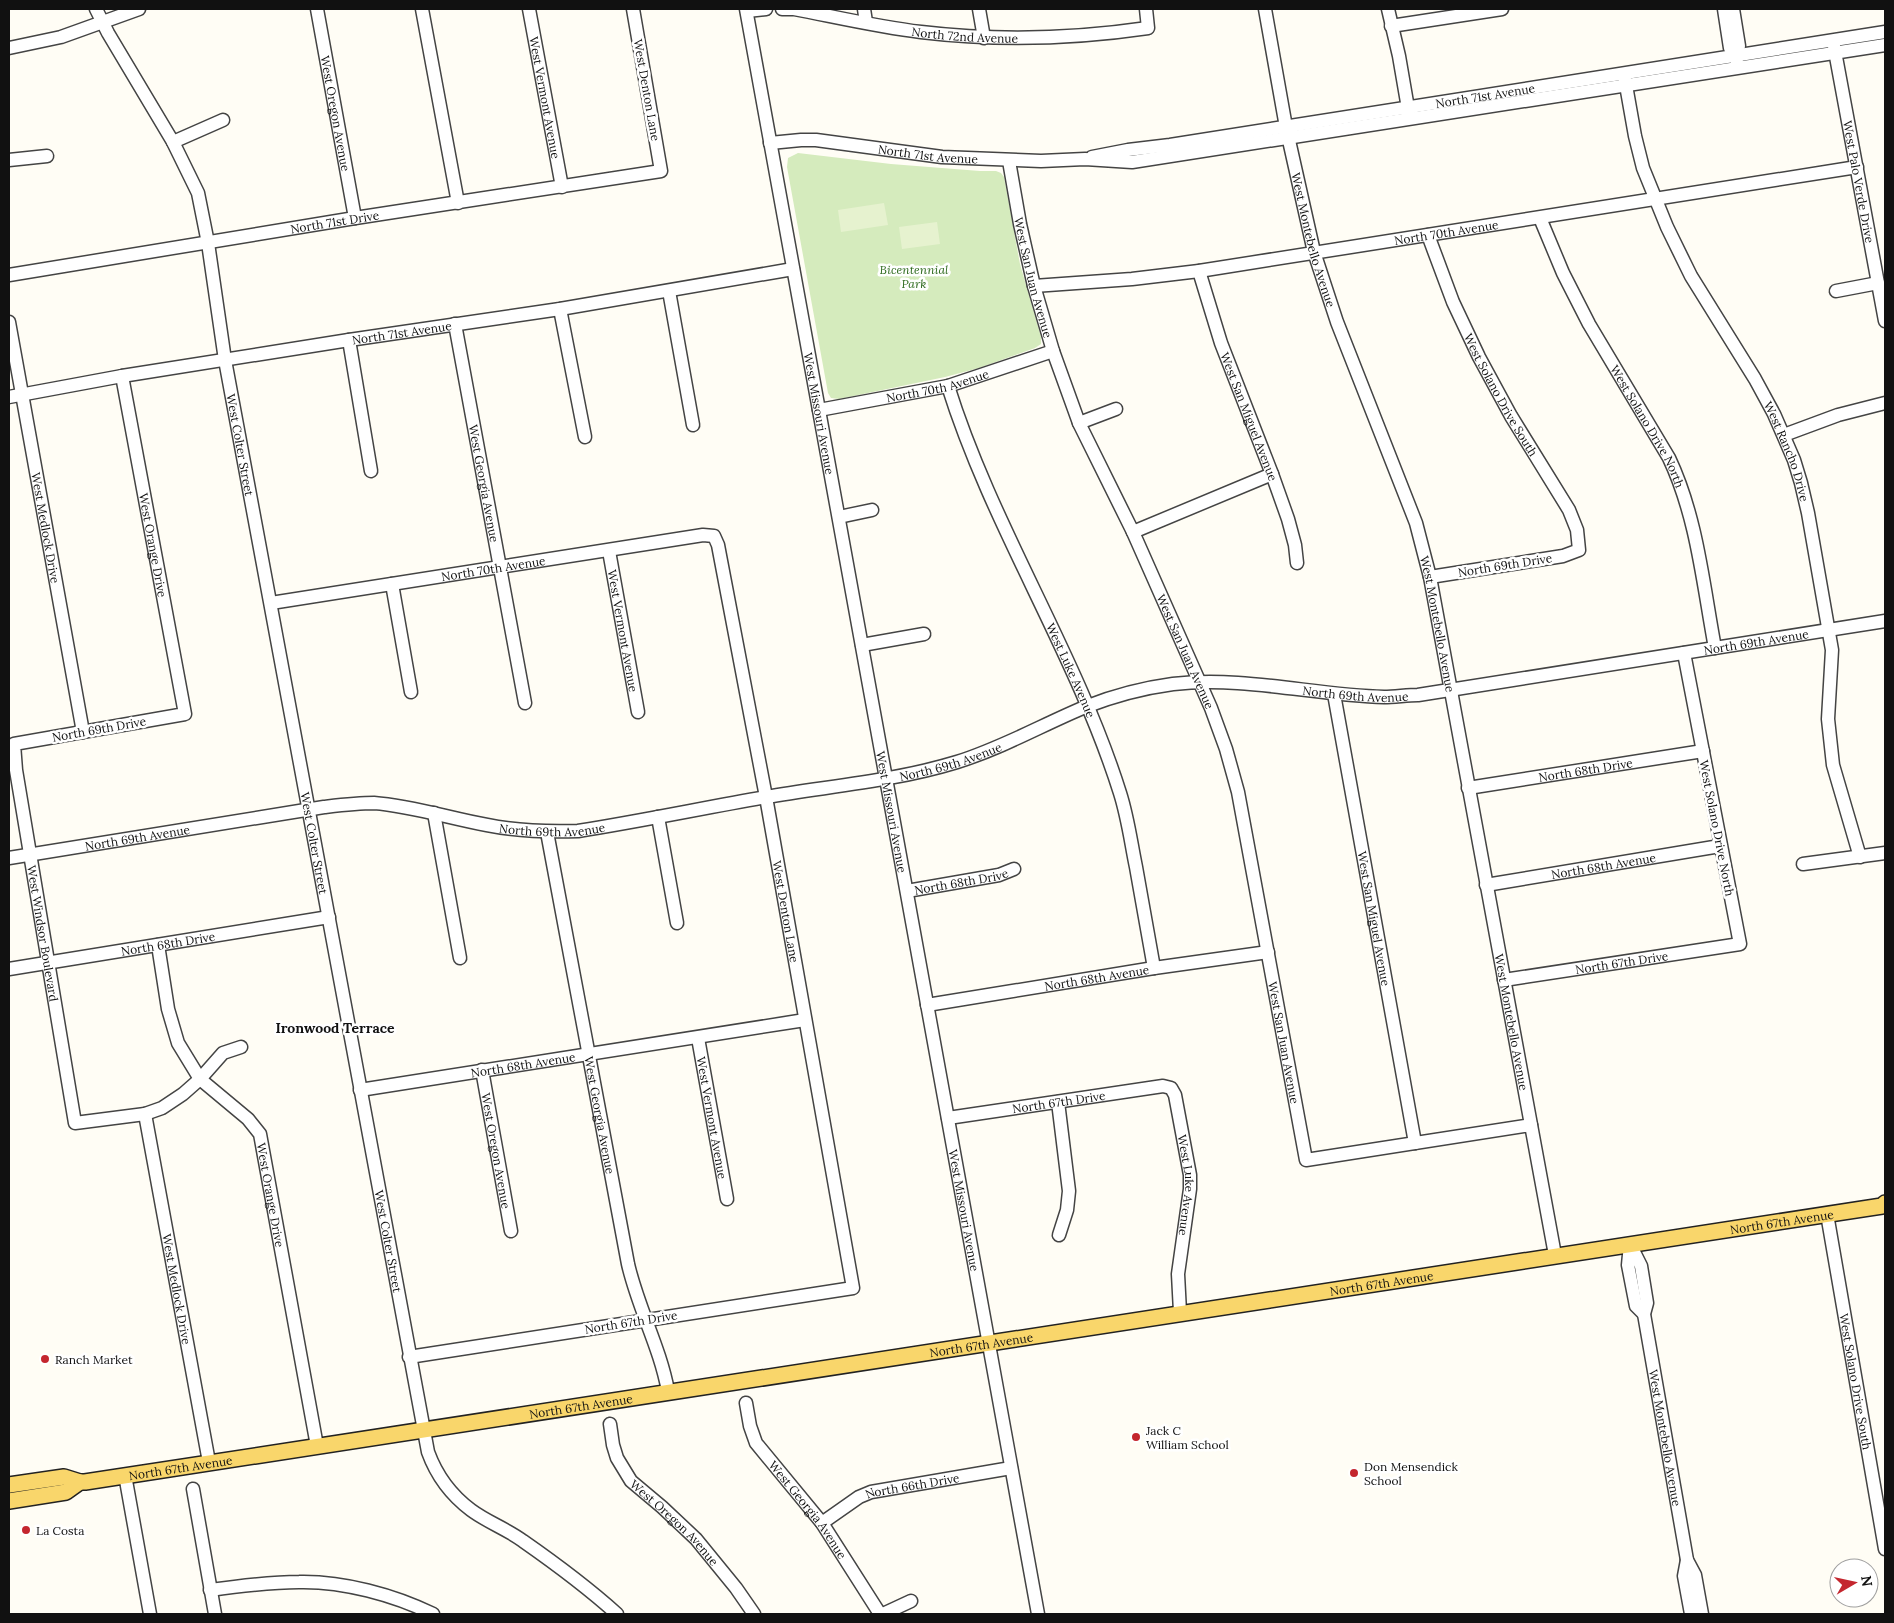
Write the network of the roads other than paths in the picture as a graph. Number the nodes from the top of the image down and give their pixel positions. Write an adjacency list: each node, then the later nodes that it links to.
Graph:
1 (96, 9): 18 (street, West Colter Street)
2 (139, 9): 18 (street)
3 (317, 9): 41 (street, West Oregon Avenue)
4 (422, 9): 40 (street)
5 (530, 9): 38 (street, West Vermont Avenue)
6 (633, 9): 37 (street, West Denton Lane)
7 (766, 9): 16 (street)
8 (782, 9): 19 (street, North 72nd Avenue)
9 (864, 9): 19 (street)
10 (979, 9): 22 (street)
11 (1146, 9): 22 (street, North 72nd Avenue)
12 (1265, 9): 30 (street, West Montebello Avenue)
13 (1388, 9): 20 (street)
14 (1502, 9): 20 (street)
15 (1724, 9): 17 (street)
16 (746, 10): 32 (street, West Missouri Avenue)
17 (1732, 18): 26 (street)
18 (102, 22): 25 (street); 31 (street, West Colter Street)
19 (866, 22): 22 (street, North 72nd Avenue)
20 (1391, 26): 28 (street)
21 (1885, 32): 24 (street, North 71st Avenue)
22 (984, 38)
23 (1885, 45): 24 (street, North 71st Avenue)
24 (1834, 47): 26 (street, North 71st Avenue); 36 (street, West Palo Verde Drive)
25 (9, 48)
26 (1737, 61): 27 (street, North 71st Avenue)
27 (1625, 79): 28 (street, North 71st Avenue); 39 (street, West Rancho Drive)
28 (1408, 113): 30 (street, North 71st Avenue)
29 (224, 120): 31 (street)
30 (1287, 132): 35 (street, North 71st Avenue); 45 (street, West Montebello Avenue)
31 (173, 142): 44 (street, West Colter Street)
32 (770, 142): 35 (street, North 71st Avenue); 46 (street, West Missouri Avenue)
33 (47, 156): 34 (street)
34 (9, 160)
35 (1009, 161): 50 (street, West San Juan Avenue)
36 (1857, 167): 39 (street, North 70th Avenue); 49 (street, West Palo Verde Drive)
37 (661, 171): 38 (street, North 71st Drive)
38 (562, 187): 40 (street, North 71st Drive)
39 (1655, 199): 42 (street, North 70th Avenue); 68 (street, West Rancho Drive)
40 (458, 203): 41 (street, North 71st Drive)
41 (355, 218): 44 (street, North 71st Drive)
42 (1540, 218): 43 (street, North 70th Avenue); 87 (street, West Solano Drive North)
43 (1428, 235): 45 (street, North 70th Avenue); 77 (street, West Solano Drive South)
44 (208, 243): 48 (street, North 71st Drive); 59 (street, West Colter Street)
45 (1314, 252): 47 (street, North 70th Avenue); 80 (street, West Montebello Avenue)
46 (793, 269): 51 (street, North 71st Avenue); 65 (street, West Missouri Avenue)
47 (1199, 271): 50 (street, North 70th Avenue); 71 (street, West San Miguel Avenue)
48 (9, 275)
49 (1878, 283): 52 (street); 54 (street, West Palo Verde Drive)
50 (1034, 286): 58 (street, West San Juan Avenue)
51 (669, 291): 53 (street, North 71st Avenue); 67 (street)
52 (1836, 291)
53 (560, 309): 56 (street, North 71st Avenue); 69 (street)
54 (1885, 321)
55 (9, 322): 62 (street, West Medlock Drive)
56 (455, 324): 57 (street, North 71st Avenue); 79 (street, West Georgia Avenue)
57 (349, 340): 59 (street, North 71st Avenue); 70 (street)
58 (1053, 351): 61 (street, North 70th Avenue); 66 (street, West San Juan Avenue)
59 (225, 360): 60 (street, North 71st Avenue); 82 (street, West Colter Street)
60 (122, 376): 62 (street, North 71st Avenue); 96 (street, West Orange Drive)
61 (948, 386): 65 (street, North 70th Avenue); 94 (street, West Luke Avenue)
62 (15, 395): 97 (street, West Medlock Drive)
63 (1885, 403): 68 (street)
64 (1116, 409): 66 (street)
65 (820, 410): 73 (street, West Missouri Avenue)
66 (1079, 423): 74 (street, West San Juan Avenue)
67 (693, 425)
68 (1784, 436): 84 (street, West Rancho Drive)
69 (585, 437)
70 (371, 471)
71 (1272, 474): 74 (street); 78 (street, West San Miguel Avenue)
72 (872, 510): 73 (street)
73 (839, 517): 86 (street, West Missouri Avenue)
74 (1132, 532): 89 (street, West San Juan Avenue)
75 (714, 536): 76 (street, North 70th Avenue); 102 (street, West Denton Lane)
76 (609, 550): 79 (street, North 70th Avenue); 95 (street, West Vermont Avenue)
77 (1579, 550): 80 (street, North 69th Drive)
78 (1297, 563)
79 (500, 566): 81 (street, North 70th Avenue); 93 (street, West Georgia Avenue)
80 (1430, 577): 90 (street, West Montebello Avenue)
81 (392, 584): 82 (street, North 70th Avenue); 91 (street)
82 (271, 603): 103 (street, West Colter Street)
83 (1885, 621): 84 (street, North 69th Avenue)
84 (1829, 629): 87 (street, North 69th Avenue); 110 (street, West Rancho Drive)
85 (924, 634): 86 (street)
86 (862, 645): 100 (street, West Missouri Avenue)
87 (1714, 648): 88 (street, North 69th Avenue)
88 (1684, 653): 90 (street, North 69th Avenue); 99 (street, West Solano Drive North)
89 (1199, 682): 92 (street, North 69th Avenue); 94 (street, North 69th Avenue); 120 (street, West San Juan Avenue)
90 (1450, 690): 92 (street, North 69th Avenue); 101 (street, West Montebello Avenue)
91 (411, 692)
92 (1334, 694): 139 (street, West San Miguel Avenue)
93 (525, 703)
94 (1086, 706): 100 (street, North 69th Avenue); 123 (street, West Luke Avenue)
95 (638, 712)
96 (184, 714): 97 (street, North 69th Drive)
97 (83, 732): 98 (street, North 69th Drive)
98 (14, 744): 109 (street, West Windsor Boulevard)
99 (1703, 752): 101 (street, North 68th Drive); 107 (street, West Solano Drive North)
100 (886, 778): 102 (street, North 69th Avenue); 115 (street, West Missouri Avenue)
101 (1468, 788): 114 (street, West Montebello Avenue)
102 (766, 797): 105 (street, North 69th Avenue); 127 (street, West Denton Lane)
103 (309, 809): 104 (street, North 69th Avenue); 109 (street, North 69th Avenue); 116 (street, West Colter Street)
104 (434, 813): 106 (street, North 69th Avenue); 121 (street)
105 (658, 817): 106 (street, North 69th Avenue); 117 (street)
106 (547, 832): 130 (street, West Georgia Avenue)
107 (1720, 846): 114 (street, North 68th Avenue); 118 (street, West Solano Drive North)
108 (1885, 853): 110 (street)
109 (30, 855): 111 (street, North 69th Avenue); 122 (street, West Windsor Boulevard)
110 (1860, 857): 112 (street)
111 (9, 858)
112 (1803, 864)
113 (1014, 869): 115 (street, North 68th Drive)
114 (1486, 885): 125 (street, West Montebello Avenue)
115 (907, 891): 126 (street, West Missouri Avenue)
116 (328, 917): 119 (street, North 68th Drive); 134 (street, West Colter Street)
117 (677, 924)
118 (1740, 944): 125 (street, North 67th Drive)
119 (158, 945): 122 (street, North 68th Drive); 132 (street, West Orange Drive)
120 (1268, 952): 123 (street, North 68th Avenue); 139 (street, West San Juan Avenue)
121 (460, 958)
122 (48, 963): 124 (street, North 68th Drive); 136 (street, West Windsor Boulevard)
123 (1154, 968): 126 (street, North 68th Avenue)
124 (9, 969)
125 (1504, 980): 138 (street, West Montebello Avenue)
126 (927, 1005): 137 (street, West Missouri Avenue)
127 (805, 1020): 128 (street, North 68th Avenue); 147 (street, West Denton Lane)
128 (698, 1038): 130 (street, North 68th Avenue); 140 (street, West Vermont Avenue)
129 (241, 1047): 132 (street)
130 (590, 1054): 131 (street, North 68th Avenue); 149 (street, West Georgia Avenue)
131 (482, 1070): 134 (street, North 68th Avenue); 143 (street, West Oregon Avenue)
132 (200, 1079): 136 (street); 156 (street, West Orange Drive)
133 (1171, 1088): 135 (street, North 67th Drive); 148 (street, West Luke Avenue)
134 (360, 1090): 151 (street, West Colter Street)
135 (1058, 1102): 137 (street, North 67th Drive); 144 (street)
136 (145, 1114): 157 (street, West Medlock Drive)
137 (948, 1118): 150 (street, West Missouri Avenue)
138 (1531, 1125): 139 (street); 146 (street, West Montebello Avenue)
139 (1415, 1143)
140 (727, 1198)
141 (1884, 1205): 142 (main road, North 67th Avenue)
142 (1827, 1214): 145 (main road, North 67th Avenue); 165 (street, West Solano Drive South)
143 (511, 1231)
144 (1059, 1236)
145 (1630, 1244): 146 (main road, North 67th Avenue); 166 (street, West Montebello Avenue)
146 (1555, 1255): 148 (main road, North 67th Avenue)
147 (853, 1288): 149 (street, North 67th Drive)
148 (1180, 1312): 150 (main road, North 67th Avenue)
149 (646, 1319): 151 (street, North 67th Drive); 152 (street, West Georgia Avenue)
150 (988, 1342): 152 (main road, North 67th Avenue); 158 (street, West Missouri Avenue)
151 (410, 1357): 155 (street, West Colter Street)
152 (668, 1391): 155 (main road, North 67th Avenue)
153 (746, 1403): 164 (street, West Georgia Avenue)
154 (610, 1424): 173 (street, West Oregon Avenue)
155 (424, 1430): 156 (main road, North 67th Avenue); 172 (street, West Colter Street)
156 (317, 1446): 157 (main road, North 67th Avenue)
157 (209, 1462): 159 (main road, North 67th Avenue)
158 (1011, 1468): 164 (street, North 66th Drive); 175 (street, West Missouri Avenue)
159 (125, 1475): 160 (main road, North 67th Avenue); 169 (street)
160 (80, 1482): 161 (main road, North 67th Avenue); 163 (main road, North 67th Avenue)
161 (9, 1485)
162 (193, 1489): 167 (street)
163 (9, 1502)
164 (822, 1523): 174 (street, West Georgia Avenue)
165 (1885, 1549)
166 (1687, 1560): 176 (street, West Montebello Avenue); 177 (street, West Montebello Avenue)
167 (210, 1590): 170 (street); 171 (street)
168 (911, 1601): 174 (street)
169 (150, 1614)
170 (215, 1614)
171 (433, 1614)
172 (617, 1614)
173 (754, 1614)
174 (881, 1614)
175 (1038, 1614)
176 (1691, 1614)
177 (1702, 1614)

